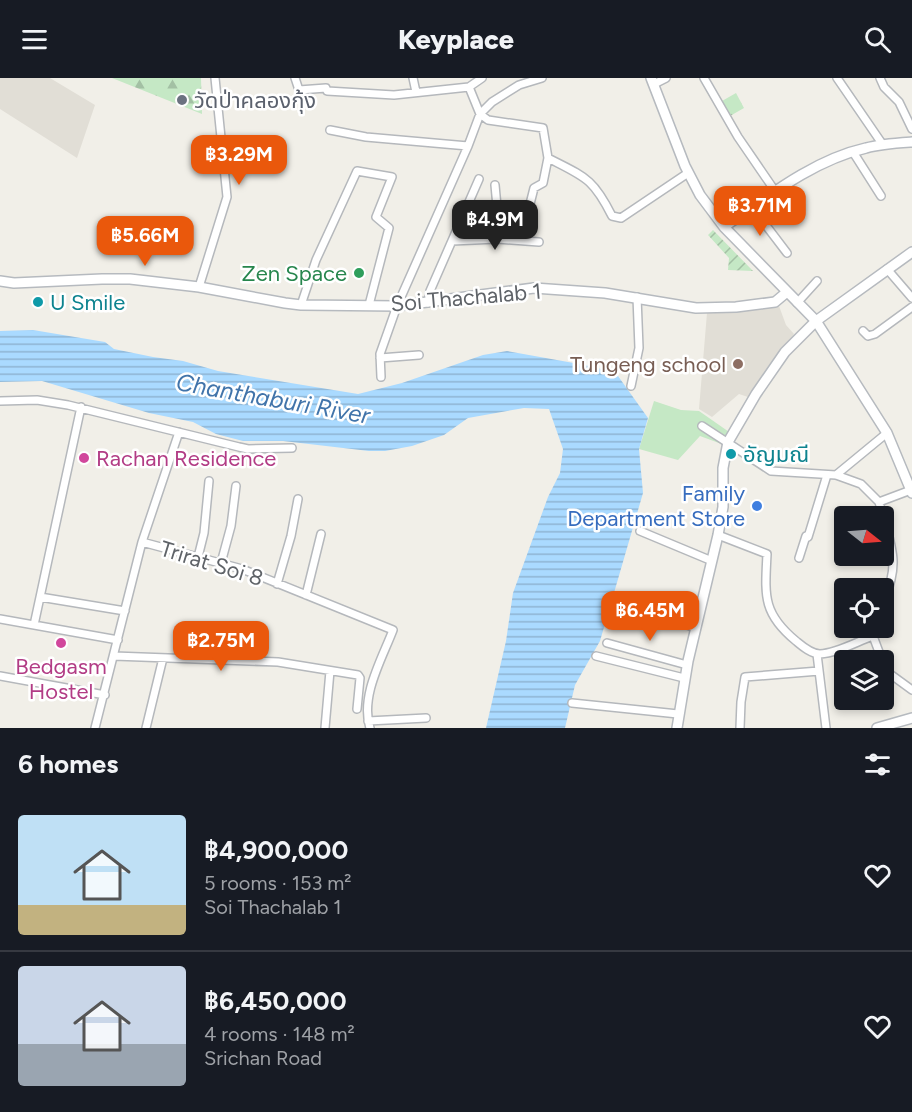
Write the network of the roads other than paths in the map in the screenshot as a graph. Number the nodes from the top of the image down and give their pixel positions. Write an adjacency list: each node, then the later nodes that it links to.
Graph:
1 (215, 78): 39 (street)
2 (295, 78): 13 (street)
3 (327, 78): 13 (street)
4 (413, 78): 14 (street)
5 (482, 78): 12 (street)
6 (542, 78): 15 (street)
7 (666, 78): 11 (street)
8 (704, 78): 26 (street)
9 (837, 78): 19 (street)
10 (880, 78): 16 (street)
11 (653, 81): 23 (street)
12 (469, 87): 14 (street); 15 (street)
13 (326, 88): 14 (street)
14 (416, 92)
15 (480, 114): 20 (street); 22 (street)
16 (912, 129)
17 (330, 130): 20 (street)
18 (912, 142): 19 (street)
19 (883, 145): 21 (street)
20 (468, 146): 47 (street)
21 (853, 152): 26 (street); 27 (street)
22 (548, 158): 23 (street); 28 (street)
23 (688, 173): 30 (street)
24 (479, 179): 32 (street)
25 (495, 185): 31 (street)
26 (775, 191): 29 (street)
27 (881, 196)
28 (530, 204)
29 (752, 207): 30 (street); 35 (street)
30 (723, 227): 40 (street)
31 (500, 239): 32 (street); 33 (street)
32 (452, 240): 43 (street)
33 (539, 242)
34 (912, 252): 36 (street)
35 (787, 253)
36 (887, 269): 42 (street); 49 (street)
37 (0, 281): 39 (street, Soi Thachalab 1)
38 (817, 281): 44 (street)
39 (200, 287): 45 (street, Soi Thachalab 1)
40 (787, 292): 41 (street, Soi Thachalab 1); 44 (street)
41 (636, 297): 43 (street, Soi Thachalab 1); 54 (street)
42 (912, 298)
43 (428, 303): 47 (street, Soi Thachalab 1)
44 (797, 303): 49 (street)
45 (301, 304): 46 (street, Soi Thachalab 1); 46 (street)
46 (369, 305): 47 (street, Soi Thachalab 1)
47 (397, 306): 52 (street)
48 (912, 307): 50 (street)
49 (816, 321): 59 (street); 60 (street)
50 (863, 331)
51 (419, 355): 52 (street)
52 (380, 358): 53 (street)
53 (381, 377)
54 (631, 386)
55 (0, 401): 56 (street)
56 (81, 407): 58 (street); 80 (street)
57 (702, 426): 60 (street)
58 (179, 432): 61 (street); 73 (street)
59 (887, 433): 63 (street); 66 (street)
60 (728, 442): 62 (street); 72 (street)
61 (292, 448)
62 (827, 475): 63 (street); 75 (street)
63 (836, 475): 68 (street)
64 (209, 481): 74 (street)
65 (236, 486): 77 (street)
66 (911, 491): 68 (street)
67 (298, 499): 78 (street)
68 (879, 502): 69 (street)
69 (880, 506)
70 (640, 531): 76 (street)
71 (321, 534): 79 (street)
72 (718, 535): 76 (street); 89 (street)
73 (142, 542): 74 (street, Trirat Soi 8); 82 (street, Trirat Soi 8)
74 (198, 557): 77 (street, Trirat Soi 8)
75 (799, 558)
76 (712, 561): 85 (street)
77 (222, 563): 78 (street, Trirat Soi 8)
78 (277, 584): 79 (street, Trirat Soi 8)
79 (306, 595): 106 (street, Trirat Soi 8)
80 (40, 597): 82 (street); 84 (street)
81 (626, 605): 85 (street)
82 (125, 611): 87 (street, Trirat Soi 8)
83 (0, 619): 84 (street)
84 (34, 625): 87 (street)
85 (696, 628): 93 (street)
86 (868, 638): 89 (street)
87 (118, 640): 90 (street, Trirat Soi 8)
88 (608, 643): 93 (street)
89 (817, 654): 95 (street)
90 (114, 656): 92 (street); 100 (street, Trirat Soi 8)
91 (596, 656): 98 (street)
92 (163, 658): 94 (street); 108 (street)
93 (687, 665): 98 (street)
94 (330, 671): 102 (street); 109 (street)
95 (819, 671): 111 (street); 112 (street)
96 (0, 676): 100 (street)
97 (894, 677): 99 (street)
98 (684, 678): 103 (street)
99 (912, 690)
100 (105, 695): 107 (street, Trirat Soi 8)
101 (572, 703): 103 (street)
102 (357, 709)
103 (678, 714): 110 (street)
104 (426, 718): 106 (street)
105 (912, 718): 113 (street)
106 (369, 724)
107 (95, 728)
108 (146, 728)
109 (325, 728)
110 (677, 728)
111 (740, 728)
112 (826, 728)
113 (877, 728)

